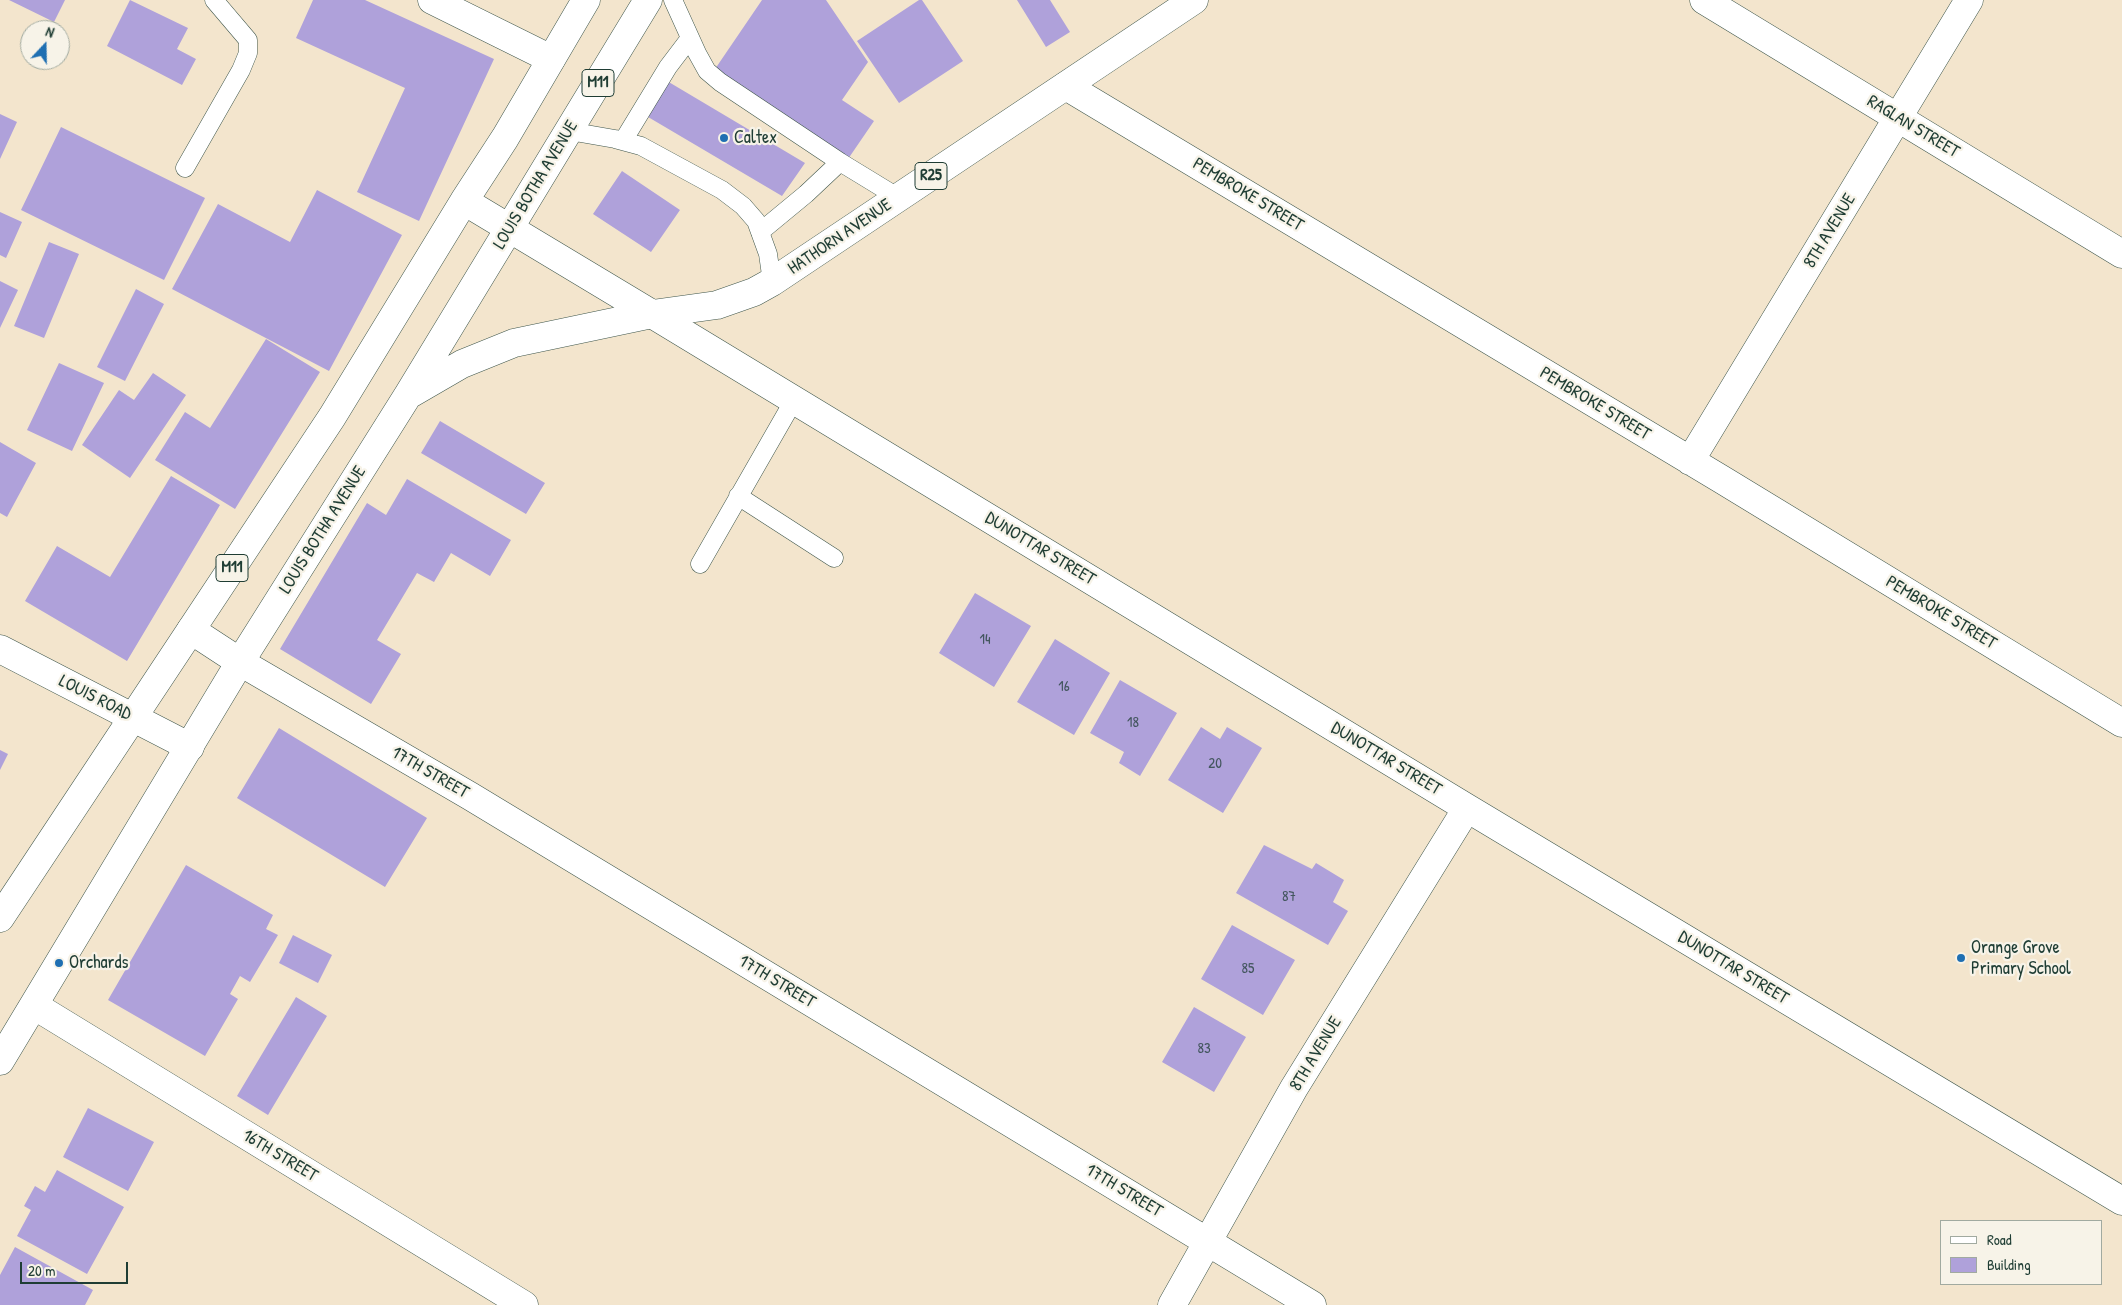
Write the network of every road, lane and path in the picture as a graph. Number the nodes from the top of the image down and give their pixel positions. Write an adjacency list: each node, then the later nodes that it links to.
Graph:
1 (214, 0): 16 (lane)
2 (432, 0): 10 (street)
3 (586, 0): 10 (street, M11)
4 (648, 0): 13 (street, LOUIS BOTHA AVENUE / M11)
5 (673, 0): 9 (lane)
6 (1194, 0): 11 (street, HATHORN AVENUE / R25)
7 (1704, 0): 12 (street, RAGLAN STREET)
8 (1968, 0): 12 (street, 8TH AVENUE)
9 (690, 38): 14 (lane); 15 (lane)
10 (551, 59): 18 (street, M11)
11 (1066, 86): 17 (street, HATHORN AVENUE / R25); 26 (street, PEMBROKE STREET)
12 (1898, 118): 21 (street, RAGLAN STREET); 26 (street, 8TH AVENUE)
13 (569, 130): 14 (lane); 19 (street, LOUIS BOTHA AVENUE / M11)
14 (623, 141): 20 (lane)
15 (840, 162): 17 (lane); 20 (lane)
16 (185, 168)
17 (899, 198): 22 (street, HATHORN AVENUE / R25)
18 (464, 201): 19 (street); 30 (street, M11)
19 (510, 229): 23 (street); 24 (street, LOUIS BOTHA AVENUE / M11)
20 (760, 232): 22 (lane)
21 (2122, 254)
22 (772, 282): 23 (street, HATHORN AVENUE / R25)
23 (652, 314): 24 (street, HATHORN AVENUE); 25 (street, DUNOTTAR STREET)
24 (408, 395): 32 (street, LOUIS BOTHA AVENUE / M11)
25 (794, 400): 27 (lane); 36 (street, DUNOTTAR STREET)
26 (1690, 461): 34 (street, PEMBROKE STREET)
27 (738, 496): 28 (lane); 29 (lane)
28 (834, 558)
29 (700, 564)
30 (191, 630): 32 (street, 17TH STREET); 33 (street, M11)
31 (0, 649): 33 (street, LOUIS ROAD)
32 (240, 662): 35 (street, LOUIS BOTHA AVENUE / M11); 41 (street, 17TH STREET)
33 (133, 718): 35 (street, LOUIS ROAD); 37 (street, M11)
34 (2122, 723)
35 (190, 747): 38 (street, LOUIS BOTHA AVENUE / M11)
36 (1467, 808): 40 (street, DUNOTTAR STREET); 41 (street, 8TH AVENUE)
37 (0, 918)
38 (35, 1006): 39 (street, LOUIS BOTHA AVENUE / M11); 42 (street, 16TH STREET)
39 (0, 1061)
40 (2122, 1201)
41 (1209, 1243): 43 (street, 8TH AVENUE); 44 (street, 17TH STREET)
42 (524, 1305)
43 (1172, 1305)
44 (1312, 1305)

